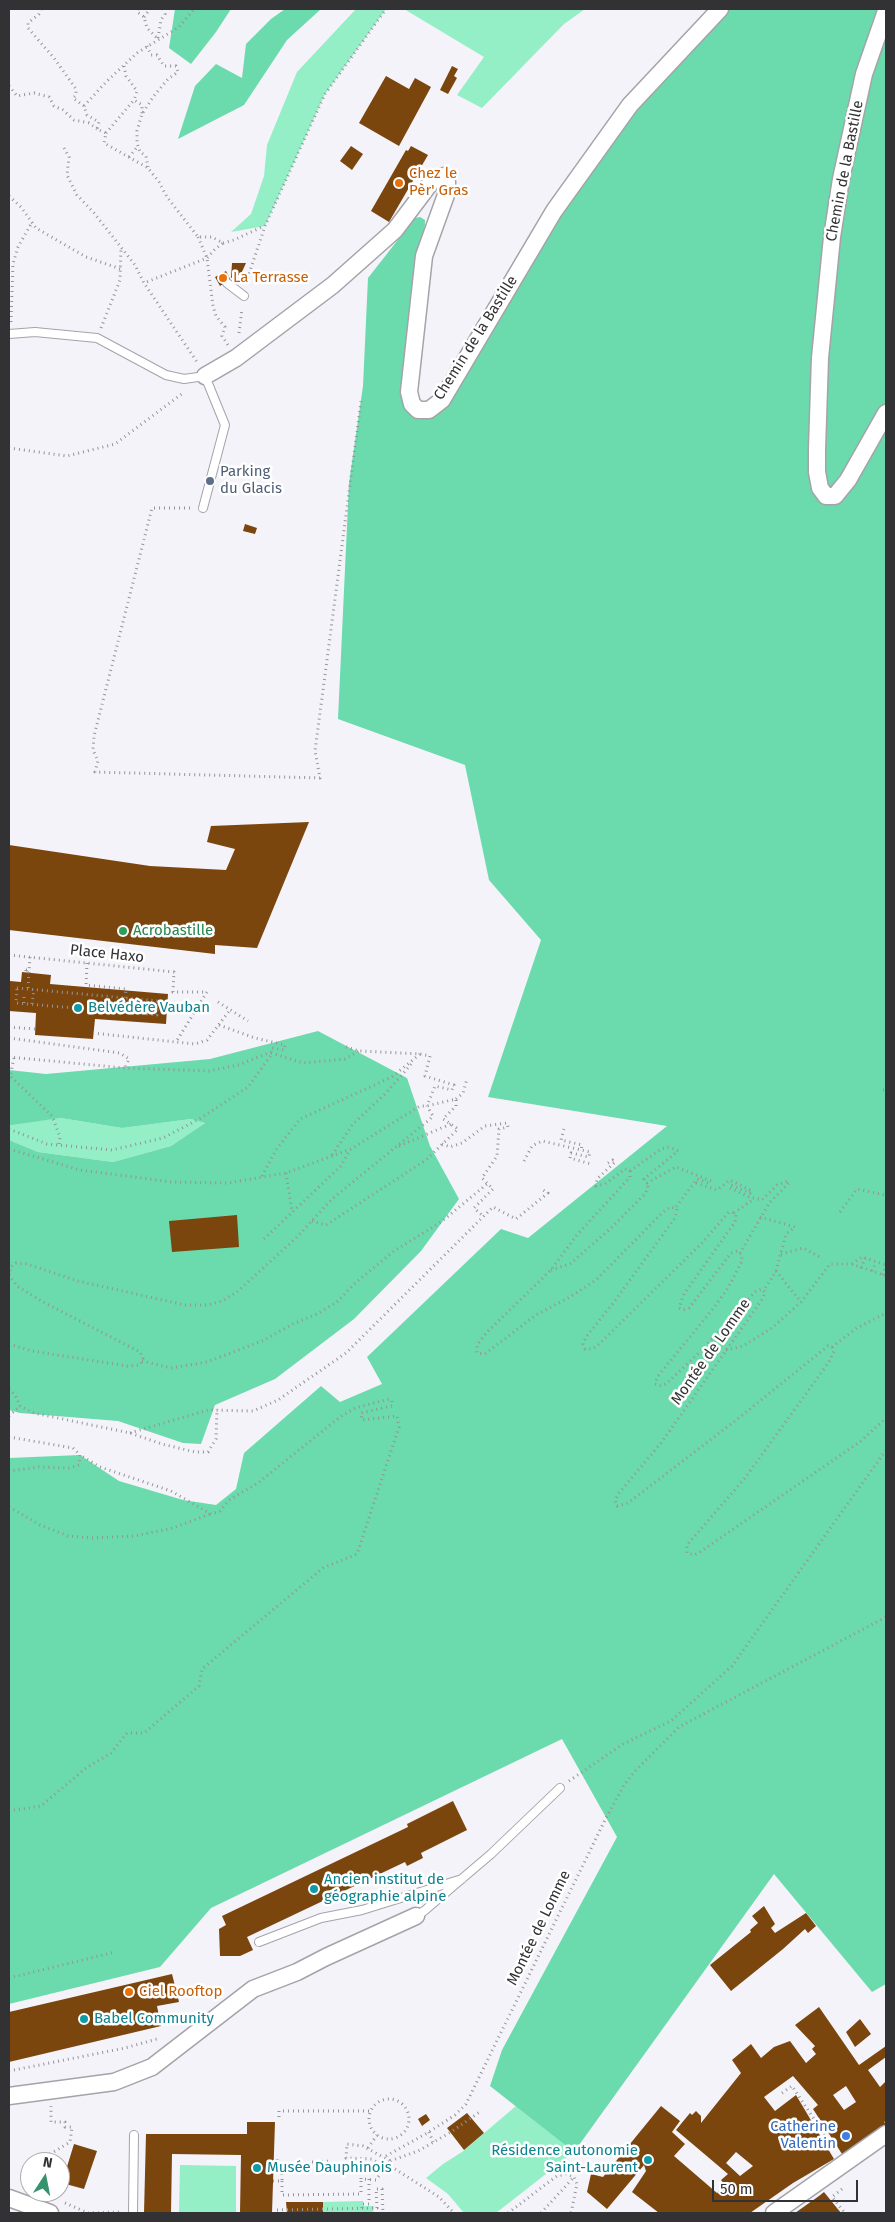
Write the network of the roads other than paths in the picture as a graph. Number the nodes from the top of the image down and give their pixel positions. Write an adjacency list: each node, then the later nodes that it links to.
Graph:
1 (720, 9): 6 (street, Chemin de la Bastille)
2 (886, 12): 7 (street, Chemin de la Bastille)
3 (227, 283): 4 (lane)
4 (244, 296)
5 (10, 333): 6 (lane, Chemin de la Bastille)
6 (205, 376): 8 (lane)
7 (886, 414)
8 (203, 508)
9 (560, 1788): 10 (lane)
10 (462, 1879): 11 (lane); 12 (lane)
11 (416, 1916): 13 (street)
12 (259, 1942)
13 (9, 2096)
14 (886, 2134): 19 (street)
15 (134, 2135): 18 (lane)
16 (9, 2198): 17 (street)
17 (53, 2207)
18 (133, 2213)
19 (774, 2213)

